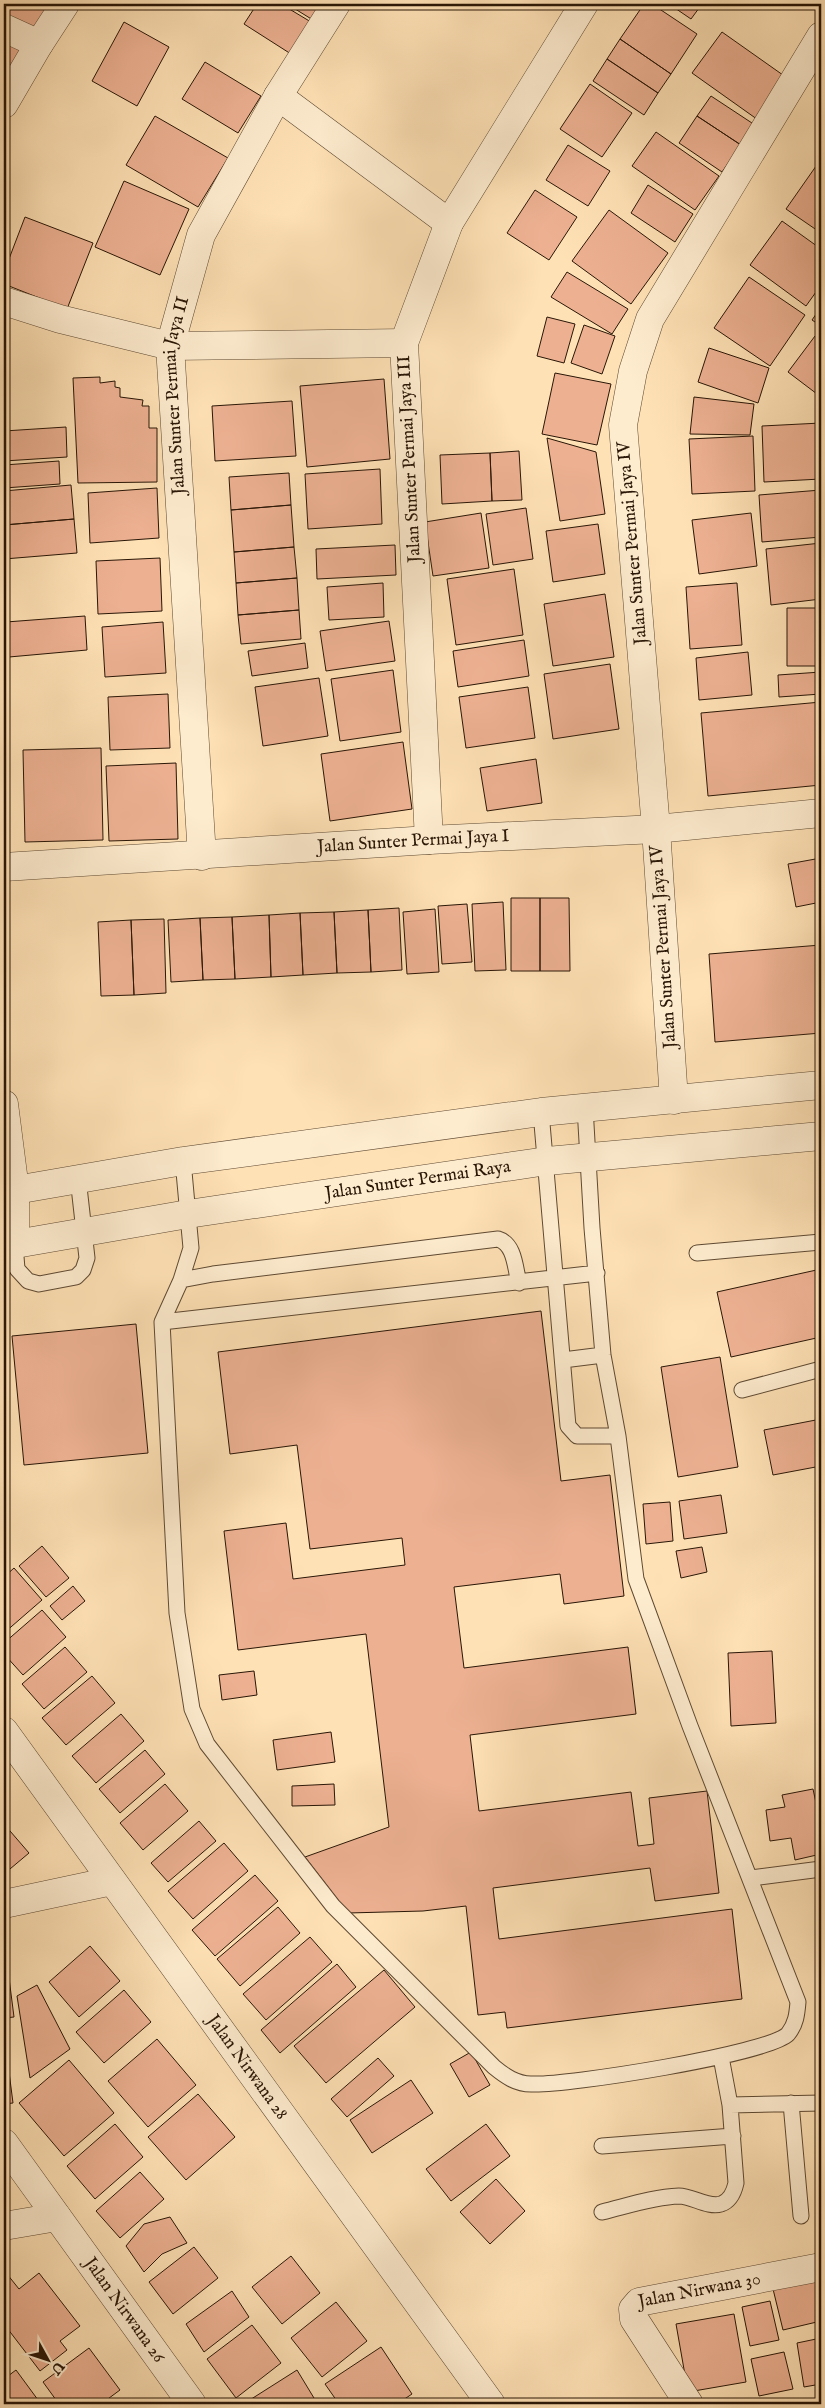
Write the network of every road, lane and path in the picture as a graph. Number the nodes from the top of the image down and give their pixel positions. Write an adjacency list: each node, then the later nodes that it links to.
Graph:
1 (65, 4): 6 (street)
2 (336, 4): 7 (street, Jalan Sunter Permai Jaya II)
3 (584, 4): 9 (street, Jalan Sunter Permai Jaya III)
4 (4, 28): 6 (street)
5 (821, 36): 14 (street, Jalan Sunter Permai Jaya IV)
6 (39, 44): 8 (street)
7 (278, 96): 9 (street); 12 (street, Jalan Sunter Permai Jaya II)
8 (4, 104)
9 (449, 222): 11 (street, Jalan Sunter Permai Jaya III)
10 (4, 301): 12 (street)
11 (404, 343): 12 (street); 15 (street, Jalan Sunter Permai Jaya III)
12 (170, 346): 16 (street, Jalan Sunter Permai Jaya II)
13 (821, 813): 14 (street, Jalan Sunter Permai Jaya I)
14 (656, 829): 15 (street, Jalan Sunter Permai Jaya I); 19 (street, Jalan Sunter Permai Jaya IV)
15 (428, 840): 16 (street, Jalan Sunter Permai Jaya I)
16 (202, 856): 17 (street, Jalan Sunter Permai Jaya I)
17 (4, 867)
18 (821, 1085): 19 (street)
19 (674, 1100): 21 (street)
20 (4, 1104): 28 (street)
21 (585, 1107): 22 (street); 24 (lane)
22 (541, 1112): 25 (street); 26 (lane)
23 (821, 1136): 24 (street, Jalan Sunter Permai Raya)
24 (588, 1158): 26 (street, Jalan Sunter Permai Raya); 34 (lane)
25 (183, 1161): 27 (street); 29 (lane)
26 (547, 1161): 29 (street, Jalan Sunter Permai Raya); 35 (lane)
27 (78, 1178): 28 (street); 30 (lane)
28 (10, 1191): 32 (street)
29 (188, 1214): 30 (street, Jalan Sunter Permai Raya); 36 (lane)
30 (85, 1232): 32 (street, Jalan Sunter Permai Raya); 32 (lane)
31 (821, 1242): 33 (lane)
32 (10, 1245)
33 (697, 1253)
34 (597, 1274): 35 (lane); 39 (lane)
35 (556, 1279): 37 (lane); 40 (lane)
36 (181, 1280): 37 (lane); 38 (lane)
37 (519, 1283): 38 (lane)
38 (162, 1322): 49 (lane)
39 (603, 1355): 40 (lane); 43 (lane)
40 (563, 1360): 43 (lane)
41 (821, 1369): 42 (lane)
42 (742, 1390)
43 (618, 1436): 46 (lane)
44 (4, 1730): 47 (street, Jalan Nirwana 28)
45 (821, 1869): 46 (lane)
46 (751, 1878): 49 (lane)
47 (112, 1881): 48 (street); 62 (street, Jalan Nirwana 28)
48 (4, 1904)
49 (721, 2057): 52 (lane)
50 (791, 2103): 51 (lane); 52 (lane); 57 (lane)
51 (821, 2103)
52 (730, 2105): 53 (lane)
53 (734, 2136): 55 (lane); 56 (lane)
54 (4, 2143): 58 (street, Jalan Nirwana 26)
55 (602, 2146)
56 (602, 2212)
57 (800, 2216)
58 (57, 2217): 59 (street); 61 (street, Jalan Nirwana 26)
59 (4, 2226)
60 (821, 2268): 63 (street, Jalan Nirwana 30)
61 (192, 2404)
62 (491, 2404)
63 (689, 2404)

